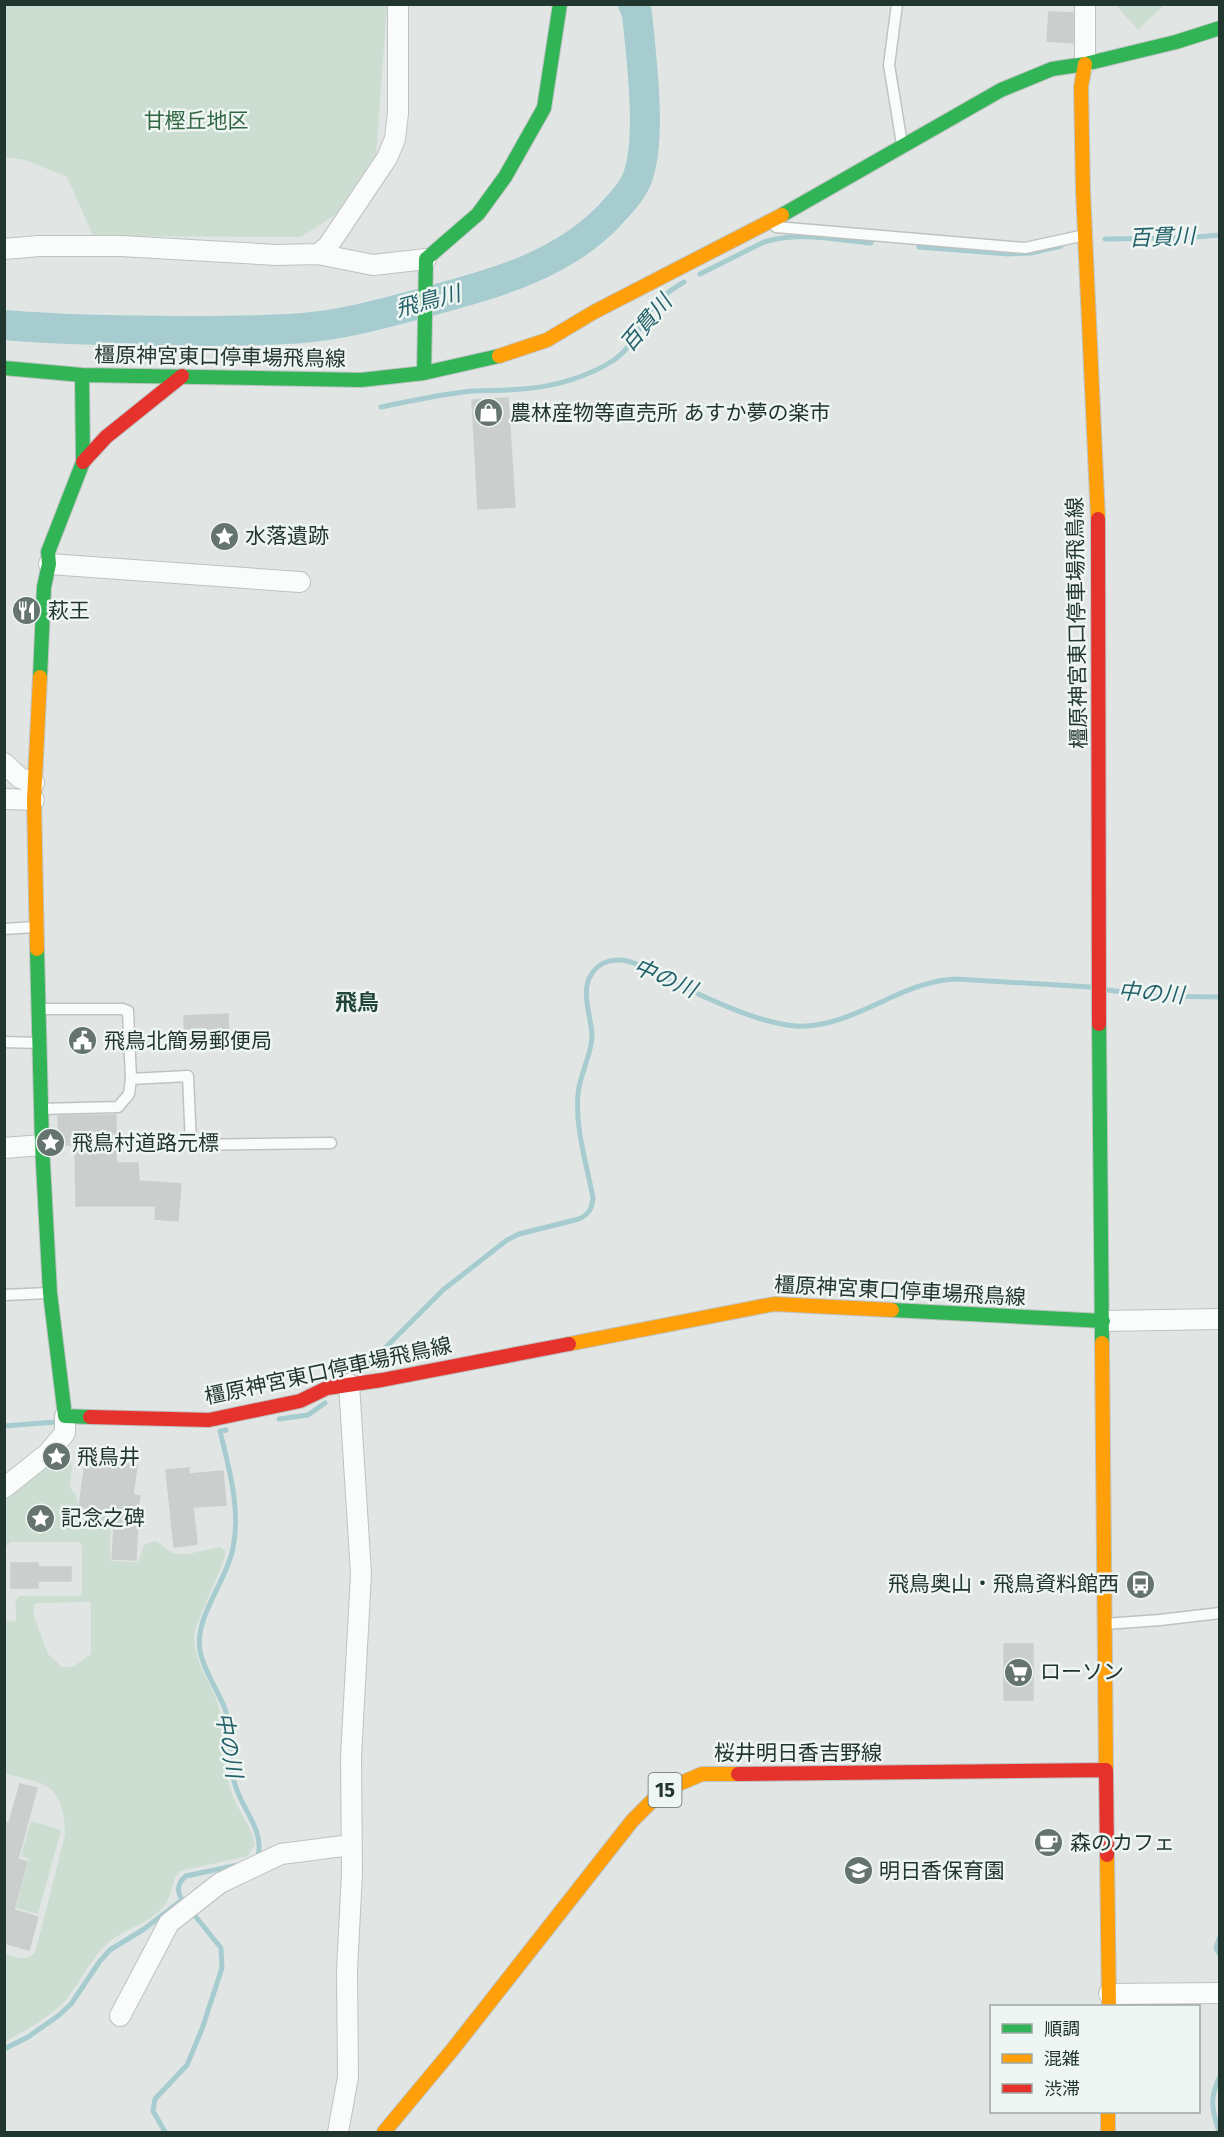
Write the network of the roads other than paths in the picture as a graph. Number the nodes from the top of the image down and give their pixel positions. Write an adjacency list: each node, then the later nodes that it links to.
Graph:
1 (398, 4): 11 (street)
2 (560, 4): 12 (main road)
3 (897, 4): 7 (lane)
4 (1085, 4): 6 (street)
5 (1220, 28): 6 (main road)
6 (1085, 64): 7 (main road, 橿原神宮東口停車場飛鳥線); 9 (main road, 橿原神宮東口停車場飛鳥線)
7 (902, 146): 8 (main road, 橿原神宮東口停車場飛鳥線)
8 (763, 226): 9 (lane); 14 (main road, 橿原神宮東口停車場飛鳥線)
9 (1085, 235): 36 (main road, 橿原神宮東口停車場飛鳥線)
10 (4, 249): 11 (street)
11 (318, 254): 12 (street)
12 (425, 266): 14 (main road)
13 (4, 368): 15 (main road)
14 (424, 373): 16 (main road, 橿原神宮東口停車場飛鳥線)
15 (81, 375): 16 (main road, 橿原神宮東口停車場飛鳥線); 17 (main road, 橿原神宮東口停車場飛鳥線)
16 (182, 376): 17 (main road)
17 (83, 462): 18 (main road, 橿原神宮東口停車場飛鳥線)
18 (48, 564): 19 (street); 21 (main road, 橿原神宮東口停車場飛鳥線)
19 (300, 582)
20 (4, 763): 21 (street)
21 (34, 791): 22 (street); 23 (main road, 橿原神宮東口停車場飛鳥線)
22 (4, 799)
23 (38, 927): 24 (lane); 25 (main road, 橿原神宮東口停車場飛鳥線)
24 (4, 929)
25 (40, 1009): 27 (main road, 橿原神宮東口停車場飛鳥線); 28 (lane)
26 (4, 1042): 27 (lane)
27 (40, 1043): 29 (main road, 橿原神宮東口停車場飛鳥線)
28 (131, 1079): 29 (lane); 30 (lane)
29 (41, 1109): 31 (main road, 橿原神宮東口停車場飛鳥線)
30 (331, 1143)
31 (42, 1145): 32 (street); 33 (main road, 橿原神宮東口停車場飛鳥線)
32 (4, 1148)
33 (50, 1293): 34 (lane); 38 (main road, 橿原神宮東口停車場飛鳥線)
34 (4, 1295)
35 (1220, 1319): 36 (street)
36 (1103, 1321): 37 (main road, 橿原神宮東口停車場飛鳥線); 41 (main road, 橿原神宮東口停車場飛鳥線)
37 (349, 1384): 38 (main road, 橿原神宮東口停車場飛鳥線); 43 (street)
38 (65, 1416): 39 (street)
39 (4, 1488)
40 (1220, 1613): 41 (lane)
41 (1105, 1624): 42 (main road, 橿原神宮東口停車場飛鳥線)
42 (1106, 1770): 45 (main road); 49 (main road, 桜井明日香吉野線 / 15)
43 (351, 1845): 46 (street); 48 (street)
44 (1220, 1993): 45 (street)
45 (1109, 2000)
46 (120, 2016)
47 (1108, 2113): 50 (main road)
48 (338, 2133)
49 (384, 2133)
50 (1108, 2133)

